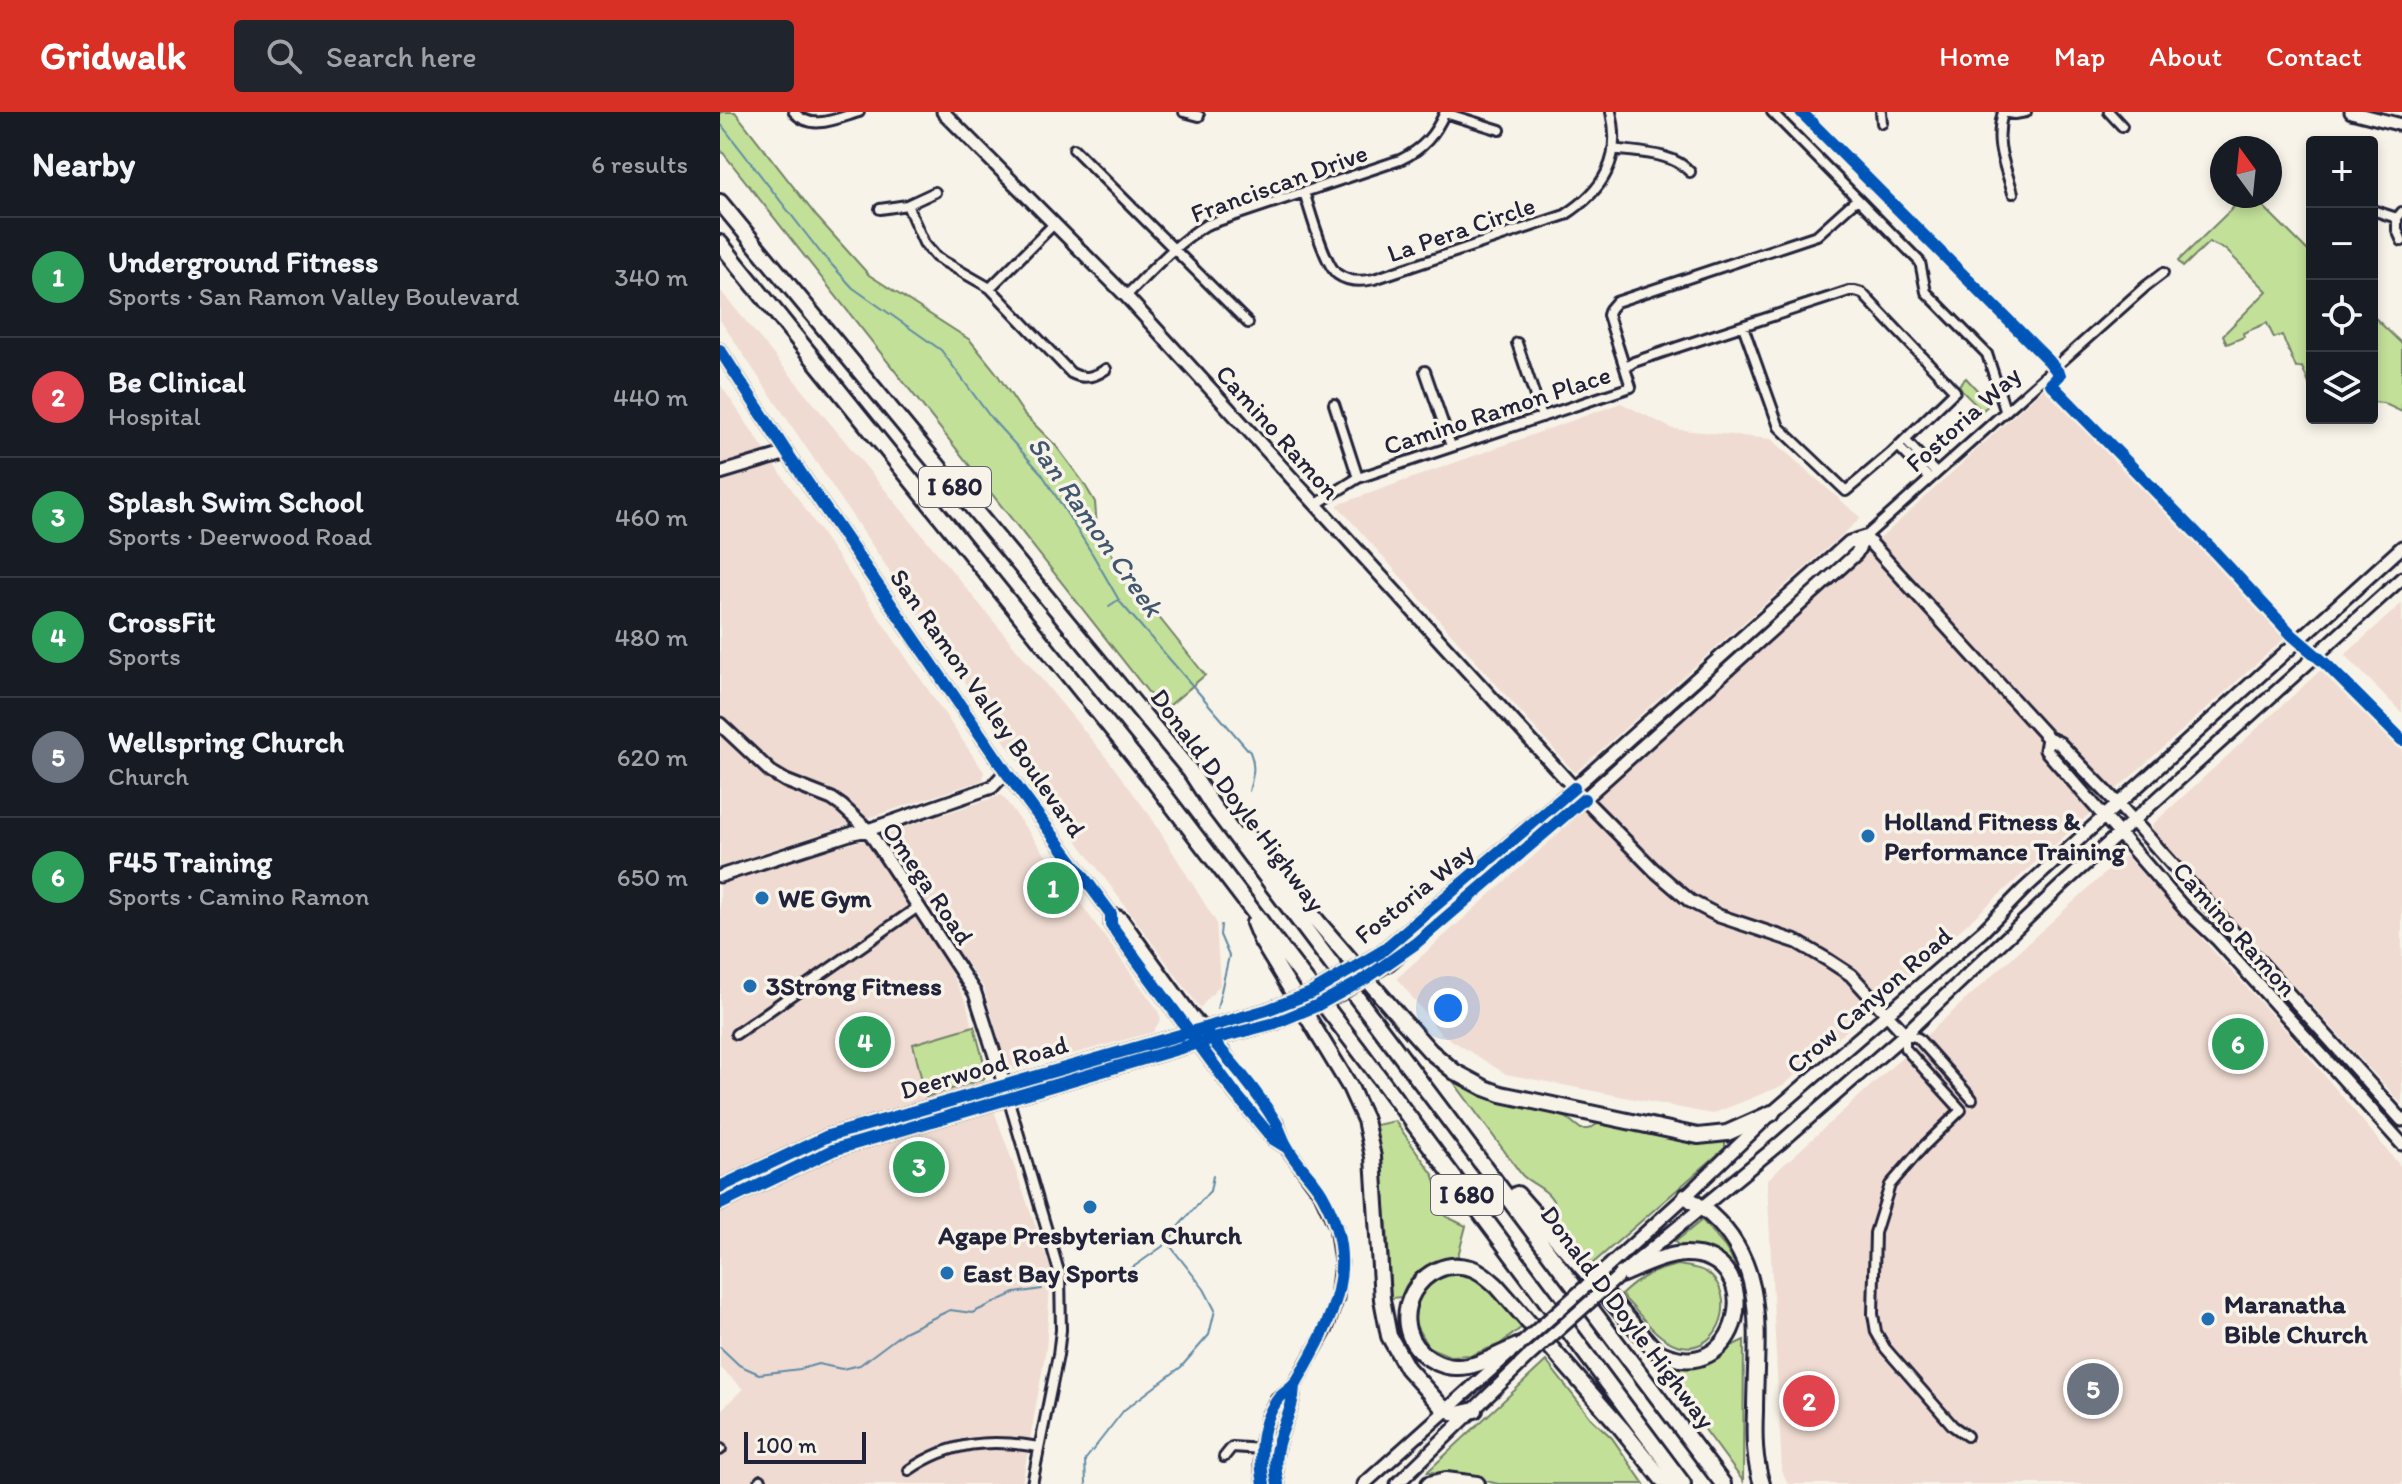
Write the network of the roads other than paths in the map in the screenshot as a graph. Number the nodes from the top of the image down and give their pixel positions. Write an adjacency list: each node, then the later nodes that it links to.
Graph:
1 (794, 112): 2 (street)
2 (859, 112)
3 (943, 112): 14 (street, Camino Ramon)
4 (1184, 112): 13 (street)
5 (1445, 112): 18 (street); 23 (street, Franciscan Drive)
6 (1611, 112): 20 (street, La Pera Circle)
7 (1772, 112): 25 (street)
8 (1881, 112): 15 (street)
9 (2003, 112): 10 (street); 24 (street)
10 (2026, 112)
11 (2109, 112): 17 (street)
12 (2351, 112): 16 (street)
13 (1199, 116)
14 (956, 117): 31 (street, Camino Ramon)
15 (1882, 123)
16 (2402, 125)
17 (2122, 126)
18 (1500, 130)
19 (1074, 149): 34 (street)
20 (1613, 149): 21 (street); 23 (street, La Pera Circle)
21 (1690, 172)
22 (935, 192): 27 (street)
23 (1304, 192): 34 (street, Franciscan Drive)
24 (2013, 193)
25 (1857, 199): 42 (street, Camino Ramon Place); 46 (street)
26 (720, 202): 62 (highway, Donald D Doyle Highway / I 680)
27 (907, 205): 28 (street); 36 (street)
28 (880, 209)
29 (2378, 211): 30 (street)
30 (2399, 215): 32 (street)
31 (1053, 225): 36 (street); 37 (street, Camino Ramon)
32 (2402, 241)
33 (720, 243): 73 (highway, I 680)
34 (1173, 250): 37 (street, Franciscan Drive); 38 (street)
35 (2163, 273): 46 (street, Fostoria Way)
36 (990, 288): 43 (street)
37 (1126, 296): 54 (street, Camino Ramon)
38 (1248, 323)
39 (1743, 326): 42 (street); 48 (street); 48 (street)
40 (1517, 343): 47 (street)
41 (720, 350): 50 (street, San Ramon Valley Boulevard)
42 (1625, 368): 47 (street, Camino Ramon Place)
43 (1106, 369)
44 (1425, 371): 49 (street)
45 (1334, 404): 53 (street)
46 (2005, 410): 52 (street, Fostoria Way)
47 (1542, 417): 49 (street, Camino Ramon Place)
48 (1902, 443): 52 (street)
49 (1451, 446): 53 (street, Camino Ramon Place)
50 (787, 453): 51 (street); 63 (street, San Ramon Valley Boulevard)
51 (720, 473)
52 (1932, 475): 55 (street, Fostoria Way)
53 (1358, 478): 54 (street, Camino Ramon Place)
54 (1315, 505): 64 (street, Camino Ramon)
55 (1865, 537): 58 (street, Fostoria Way); 59 (street, Fostoria Way); 61 (street, Camino Ramon)
56 (2402, 547): 66 (street, Crow Canyon Road)
57 (2402, 578): 68 (street, Crow Canyon Road)
58 (1736, 643): 59 (street); 64 (street, Fostoria Way)
59 (1746, 653): 65 (street, Fostoria Way)
60 (720, 724): 69 (street, Omega Road)
61 (2048, 738): 66 (street, Camino Ramon); 67 (street, Camino Ramon)
62 (1190, 771): 86 (highway); 89 (highway, Donald D Doyle Highway / I 680)
63 (1006, 772): 69 (street); 77 (street, San Ramon Valley Boulevard)
64 (1574, 788): 65 (street, Camino Ramon); 74 (street, Fostoria Way, bridge)
65 (1584, 799): 75 (street, Camino Ramon); 76 (street, Fostoria Way, bridge)
66 (2118, 804): 67 (street, Crow Canyon Road); 68 (street, Camino Ramon)
67 (2105, 816): 70 (street, Camino Ramon); 75 (street, Crow Canyon Road)
68 (2133, 822): 70 (street, Crow Canyon Road); 87 (street, Camino Ramon)
69 (868, 830): 71 (street); 72 (street, Omega Road)
70 (2120, 834): 79 (street, Crow Canyon Road); 90 (street, Camino Ramon)
71 (720, 876)
72 (918, 907): 78 (street); 82 (street, Omega Road)
73 (1248, 908): 99 (highway); 114 (highway, I 680)
74 (1267, 1010): 77 (street, Deerwood Road)
75 (1886, 1015): 79 (street, Camino Ramon); 86 (street, Crow Canyon Road)
76 (1275, 1023): 80 (street, Deerwood Road)
77 (1196, 1029): 80 (street, San Ramon Valley Boulevard); 81 (street, San Ramon Valley Boulevard); 82 (street, Deerwood Road)
78 (736, 1034)
79 (1905, 1034): 84 (street); 95 (street, Crow Canyon Road); 101 (street)
80 (1212, 1040): 81 (street, Deerwood Road); 88 (street, San Ramon Valley Boulevard)
81 (1198, 1043): 83 (street, Deerwood Road); 85 (street, San Ramon Valley Boulevard)
82 (1004, 1084): 83 (street); 92 (street, Deerwood Road)
83 (1008, 1098): 94 (street, Deerwood Road); 102 (street)
84 (1972, 1099)
85 (1243, 1102): 88 (street); 91 (street, San Ramon Valley Boulevard)
86 (1772, 1113): 93 (street, Crow Canyon Road)
87 (2402, 1120)
88 (1277, 1124): 91 (street, San Ramon Valley Boulevard)
89 (1454, 1124): 96 (highway); 115 (highway, Donald D Doyle Highway / I 680)
90 (2402, 1144)
91 (1286, 1147): 98 (street, San Ramon Valley Boulevard)
92 (720, 1187)
93 (1686, 1196): 95 (highway); 96 (street, Crow Canyon Road)
94 (720, 1204)
95 (1700, 1207): 96 (street, Crow Canyon Road); 116 (highway)
96 (1616, 1269): 97 (street, Crow Canyon Road, bridge)
97 (1524, 1351): 99 (street, Crow Canyon Road); 100 (street, Crow Canyon Road); 113 (highway)
98 (1294, 1386): 103 (street, San Ramon Valley Boulevard); 108 (street, San Ramon Valley Boulevard)
99 (1446, 1409): 100 (highway); 109 (street, Crow Canyon Road)
100 (1475, 1410): 110 (street, Crow Canyon Road)
101 (1967, 1436)
102 (1039, 1447): 105 (street); 106 (street)
103 (1262, 1449): 104 (street); 107 (street, San Ramon Valley Boulevard)
104 (1224, 1457)
105 (909, 1470)
106 (1032, 1484)
107 (1264, 1484)
108 (1278, 1484)
109 (1364, 1484)
110 (1397, 1484)
111 (1429, 1484): 112 (highway)
112 (1477, 1484)
113 (1674, 1484)
114 (1683, 1484)
115 (1723, 1484)
116 (1762, 1484)

